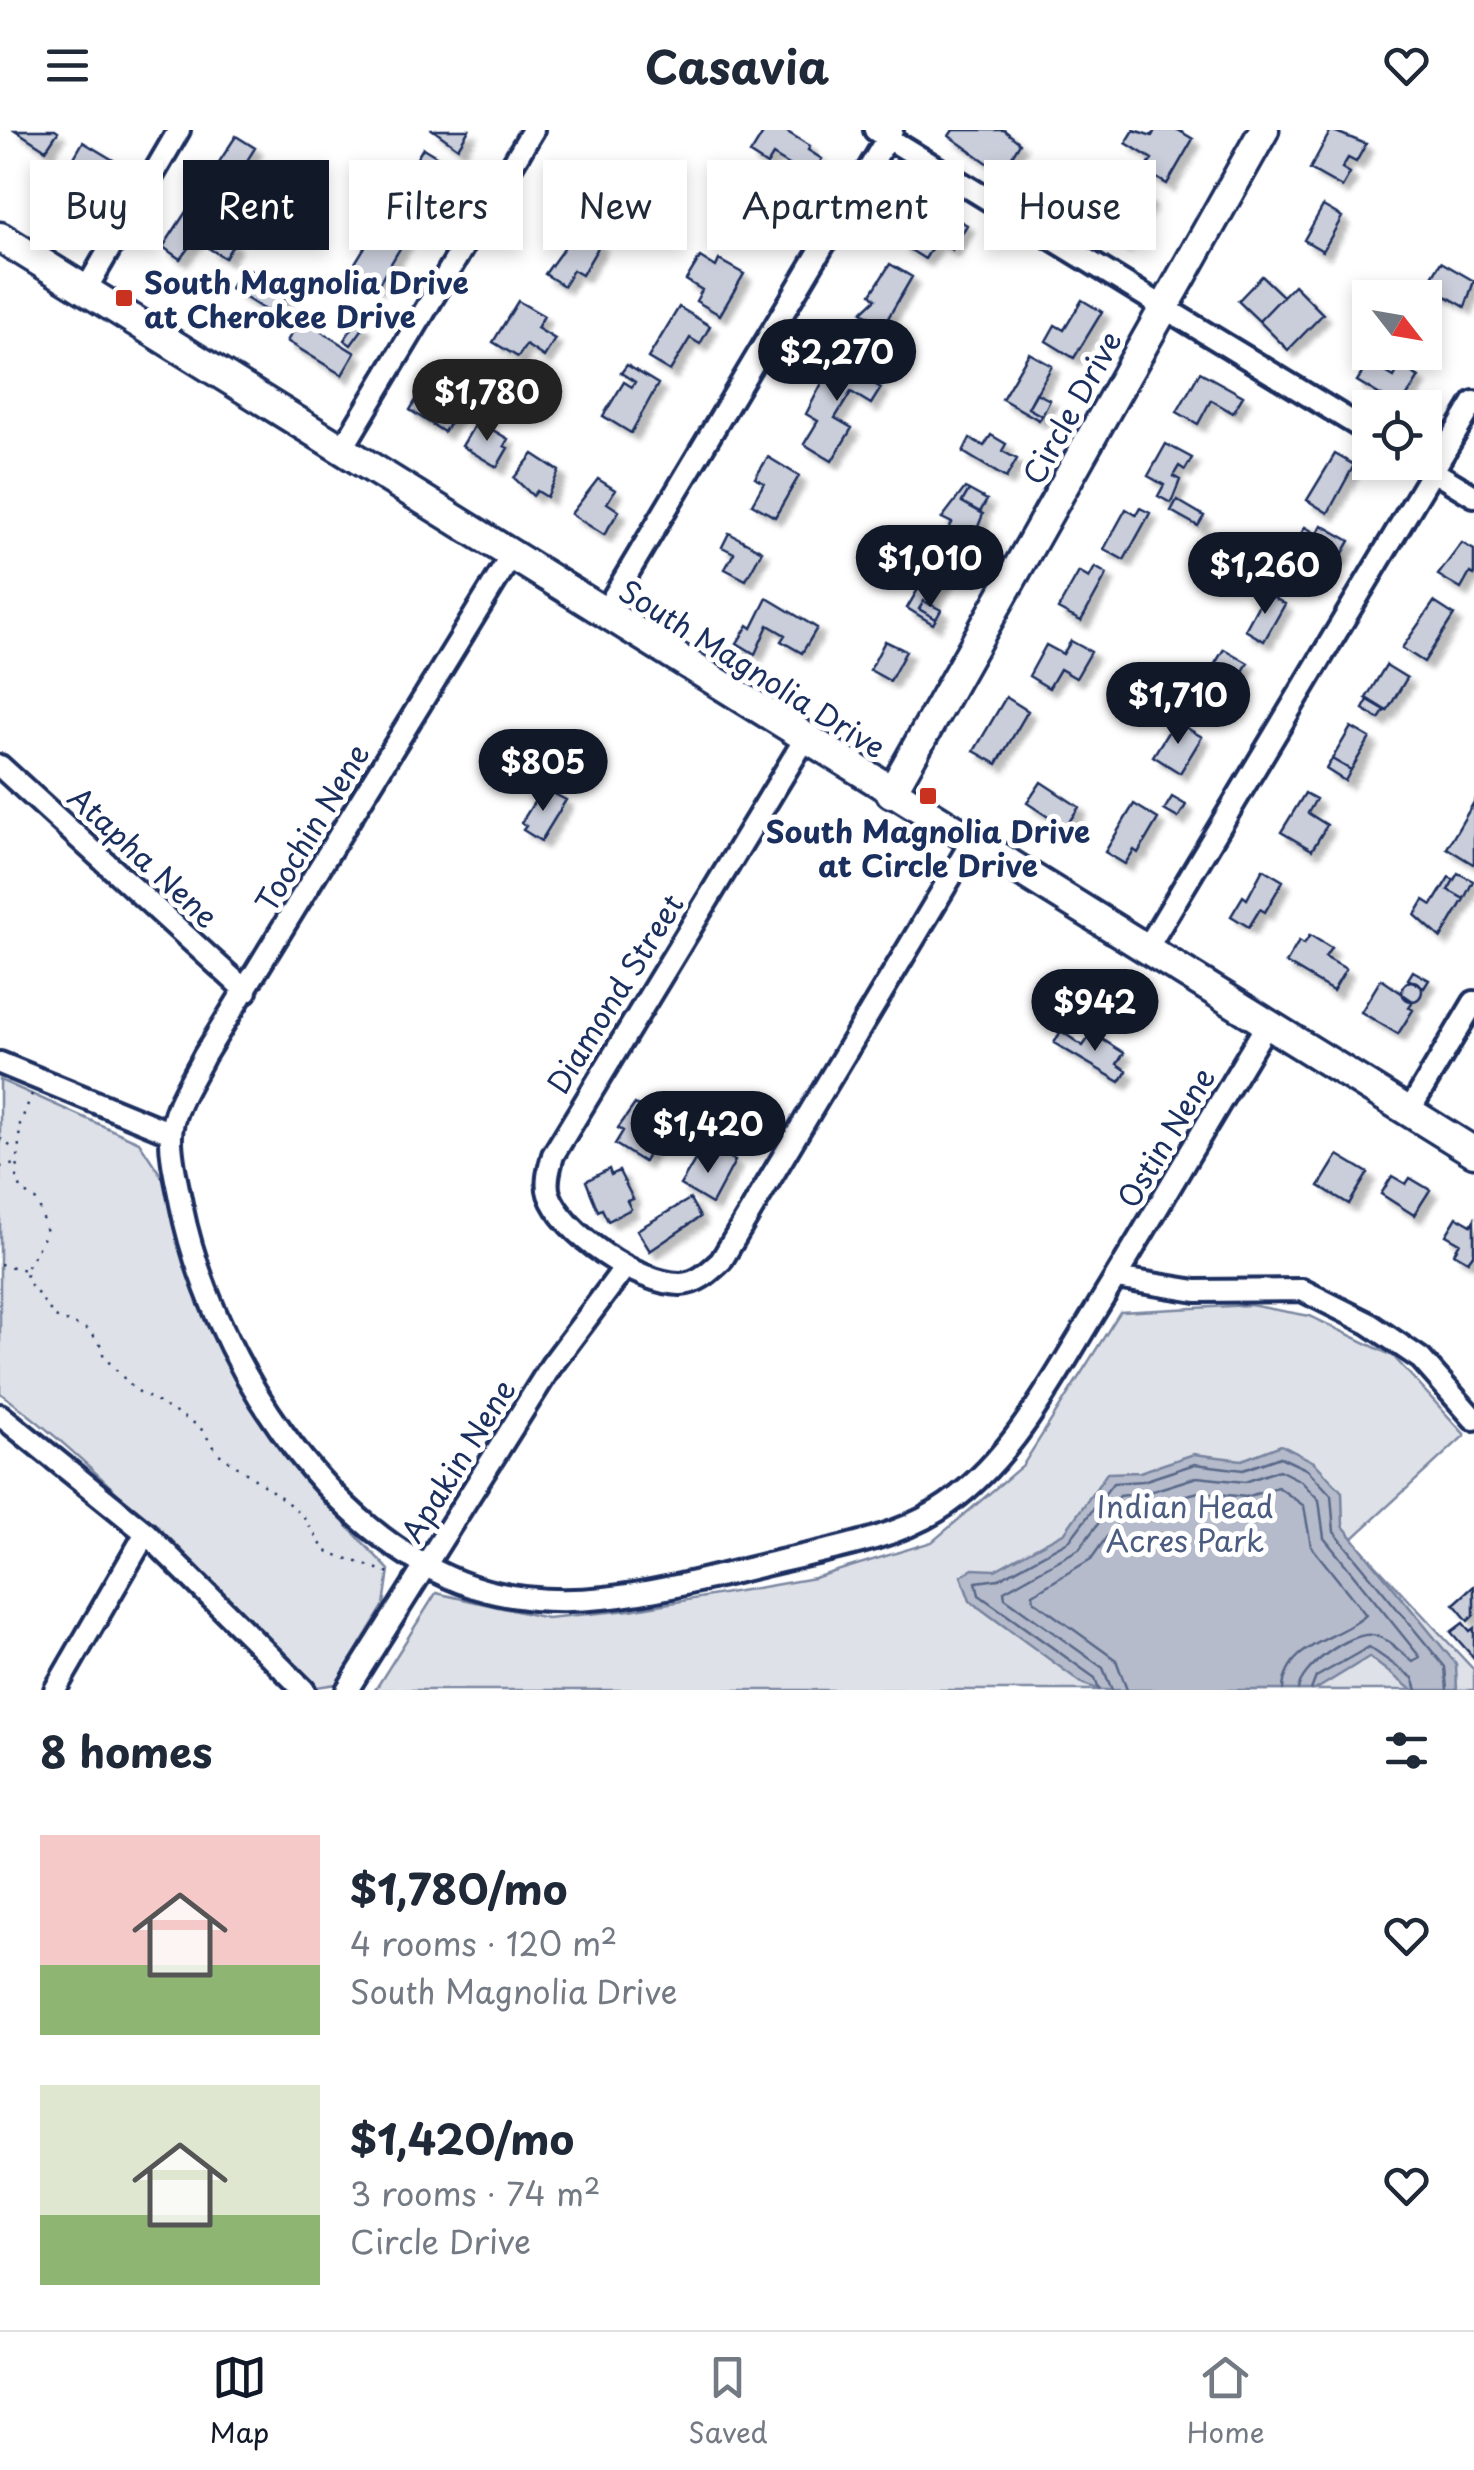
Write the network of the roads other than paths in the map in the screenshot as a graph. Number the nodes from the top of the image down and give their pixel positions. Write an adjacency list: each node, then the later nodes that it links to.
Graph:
1 (179, 130): 6 (street)
2 (533, 130): 11 (street)
3 (1264, 130): 7 (main road, Circle Drive)
4 (885, 133): 7 (street); 16 (street)
5 (0, 237): 6 (main road, South Magnolia Drive)
6 (85, 291): 11 (main road, South Magnolia Drive)
7 (1165, 307): 9 (street); 19 (main road, Circle Drive)
8 (1474, 402): 10 (street)
9 (1352, 422)
10 (1442, 445)
11 (341, 451): 15 (main road, South Magnolia Drive)
12 (1442, 477): 14 (street)
13 (1418, 480): 21 (street)
14 (1474, 496)
15 (511, 556): 16 (main road, South Magnolia Drive); 22 (street, Toochin Nene)
16 (604, 613): 17 (main road, South Magnolia Drive)
17 (805, 739): 19 (main road, South Magnolia Drive); 29 (street, Diamond Street)
18 (0, 766): 22 (street, Atapha Nene)
19 (891, 793): 20 (main road, South Magnolia Drive)
20 (971, 843): 21 (main road, South Magnolia Drive); 29 (street)
21 (1146, 950): 24 (main road, South Magnolia Drive)
22 (246, 991): 27 (street, Toochin Nene)
23 (1474, 1002): 26 (street)
24 (1266, 1026): 26 (main road, South Magnolia Drive); 30 (street, Ostin Nene)
25 (0, 1063): 27 (street)
26 (1408, 1113): 28 (main road, South Magnolia Drive)
27 (170, 1133): 34 (street, Ostin Nene)
28 (1474, 1152)
29 (625, 1268): 34 (street, Apakin Nene)
30 (1116, 1278): 32 (street); 34 (street, Ostin Nene)
31 (0, 1414): 33 (street)
32 (1474, 1418)
33 (146, 1533): 35 (street); 36 (street)
34 (421, 1574): 37 (street, Apakin Nene)
35 (55, 1690)
36 (304, 1690)
37 (347, 1690)

